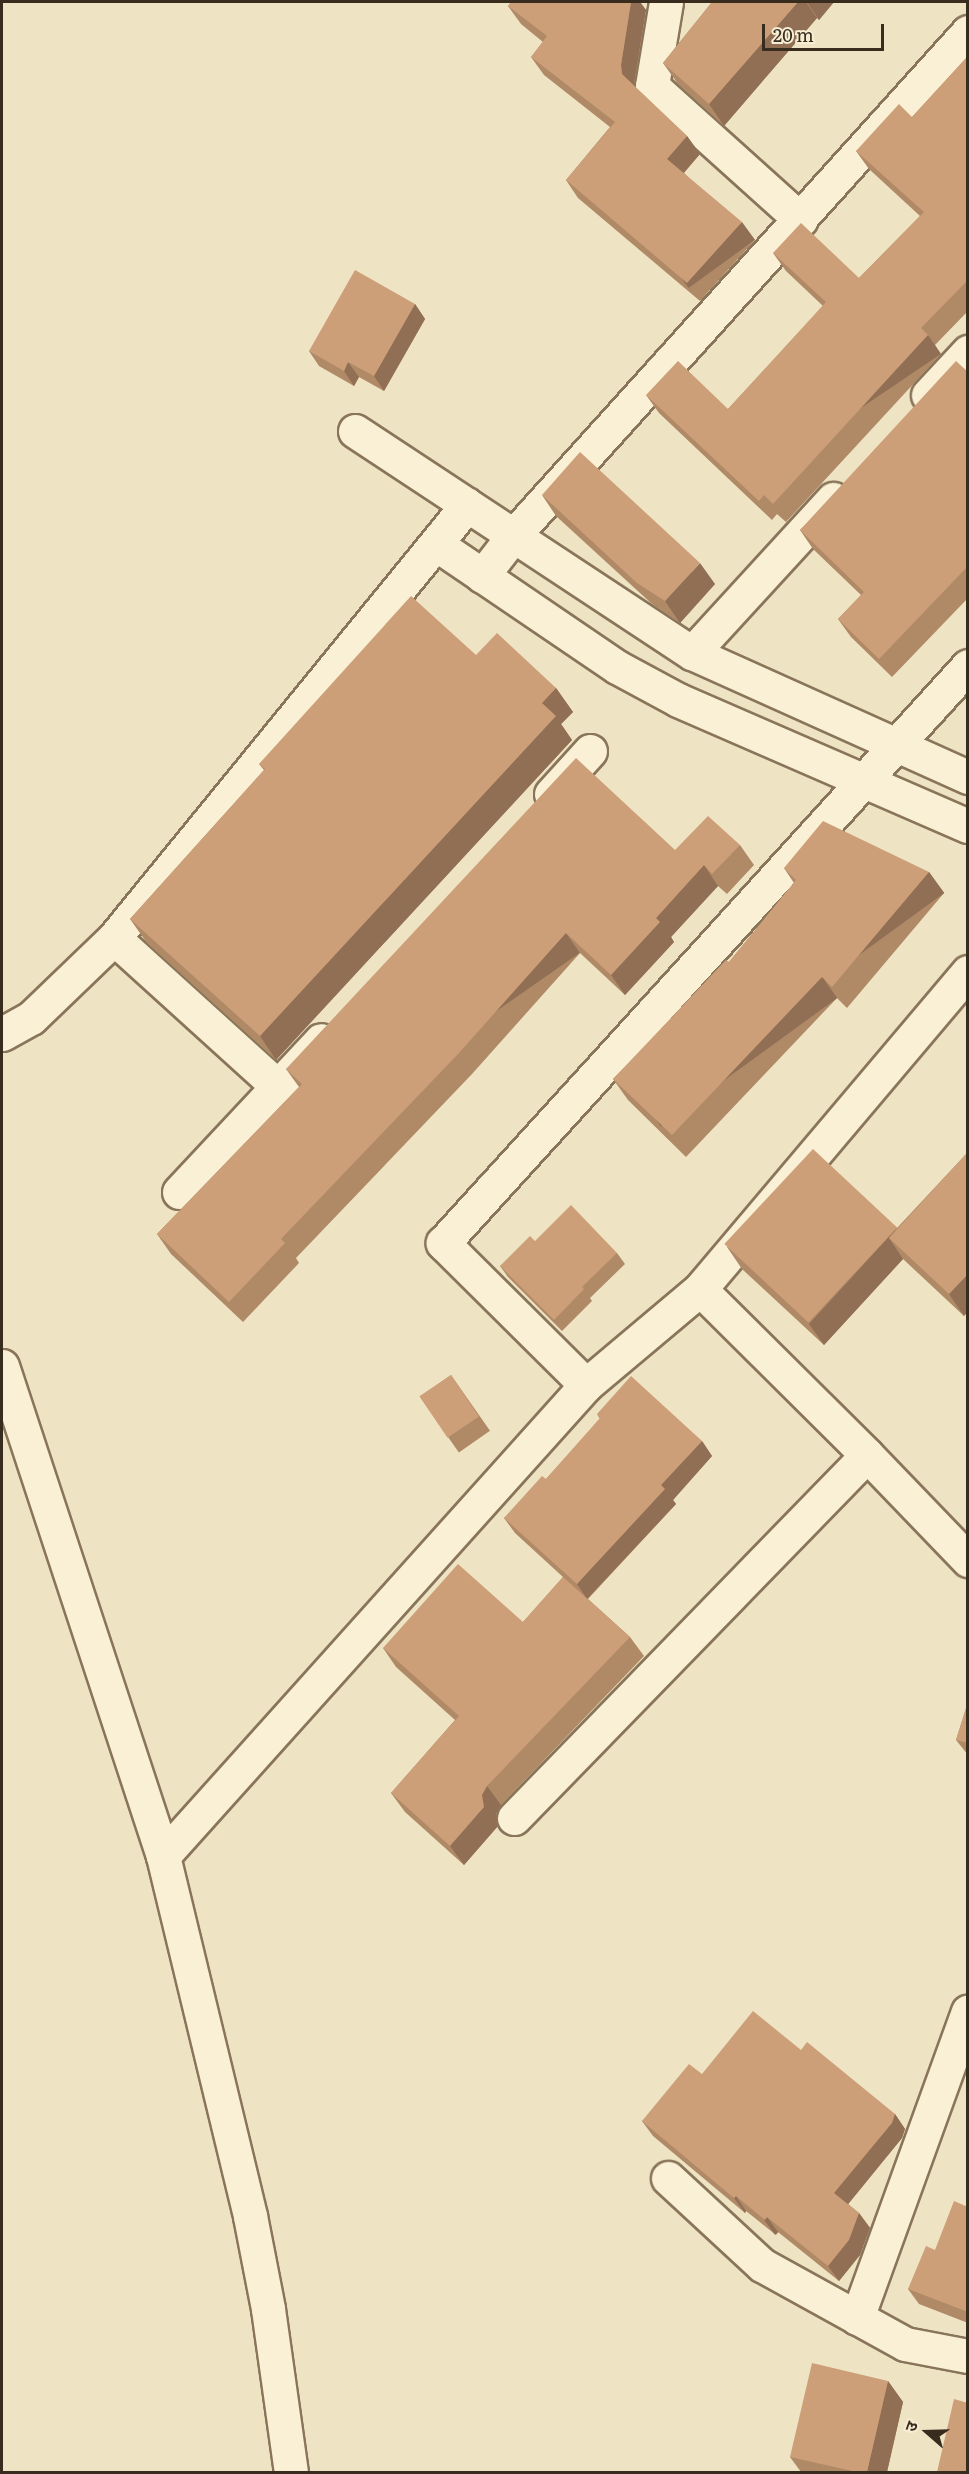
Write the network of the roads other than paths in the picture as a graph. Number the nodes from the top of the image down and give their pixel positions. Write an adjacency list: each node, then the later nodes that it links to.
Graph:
1 (666, 2): 4 (street)
2 (968, 32): 5 (street)
3 (693, 35): 4 (street)
4 (652, 86): 5 (street)
5 (801, 220): 11 (street)
6 (968, 352): 7 (street)
7 (911, 414)
8 (355, 431): 10 (street)
9 (854, 476): 14 (street)
10 (467, 505): 11 (street); 12 (street)
11 (513, 536): 13 (street); 14 (street)
12 (436, 544): 13 (street); 22 (street)
13 (482, 576): 19 (street)
14 (692, 653): 16 (street)
15 (968, 666): 16 (street)
16 (896, 747): 18 (street); 19 (street)
17 (590, 751): 20 (street)
18 (968, 777)
19 (864, 782): 21 (street); 30 (street)
20 (534, 812)
21 (968, 826)
22 (114, 938): 25 (street); 26 (street)
23 (968, 972): 28 (street)
24 (342, 1017): 26 (street)
25 (2, 1034)
26 (277, 1086): 27 (street)
27 (179, 1192)
28 (700, 1289): 30 (street); 31 (street)
29 (2, 1366): 34 (street)
30 (586, 1385): 34 (street)
31 (867, 1455): 32 (street); 33 (street)
32 (968, 1560)
33 (514, 1818)
34 (163, 1856): 39 (street)
35 (968, 2011): 37 (street)
36 (668, 2178): 37 (street)
37 (858, 2318): 38 (street)
38 (968, 2356)
39 (291, 2472)

